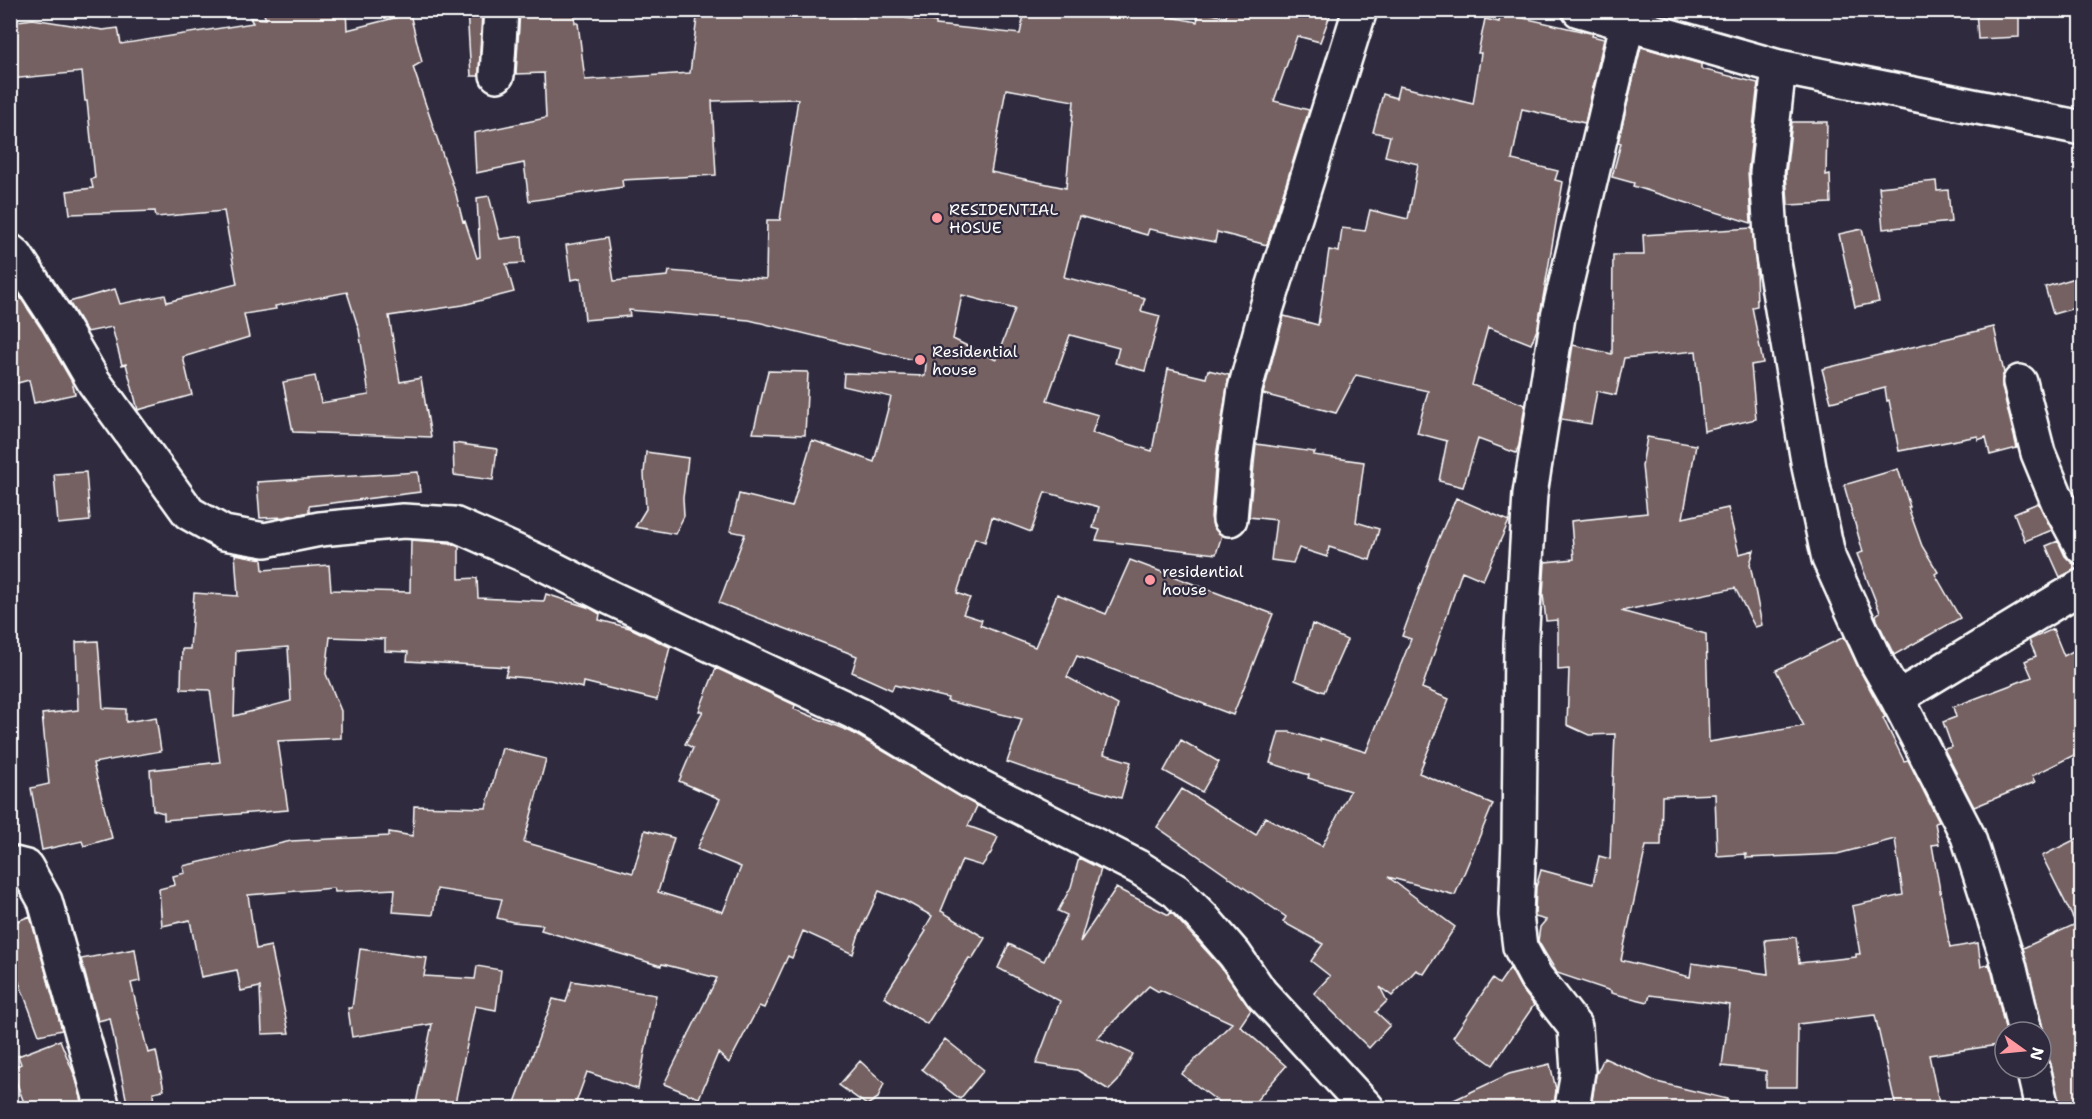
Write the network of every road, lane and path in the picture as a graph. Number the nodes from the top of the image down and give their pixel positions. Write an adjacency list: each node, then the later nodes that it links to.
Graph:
1 (501, 10): 6 (street)
2 (1360, 10): 10 (street)
3 (1579, 10): 4 (street)
4 (1627, 25): 5 (street); 19 (street)
5 (1779, 67): 7 (street); 13 (street)
6 (498, 75)
7 (2082, 128)
8 (10, 251): 18 (street)
9 (2020, 382): 11 (street)
10 (1230, 519)
11 (2082, 547)
12 (2082, 586): 13 (street)
13 (1897, 698): 15 (street)
14 (10, 863): 17 (street)
15 (2022, 1020)
16 (2036, 1080): 20 (street)
17 (103, 1108)
18 (1367, 1108)
19 (1572, 1108)
20 (2042, 1108)

